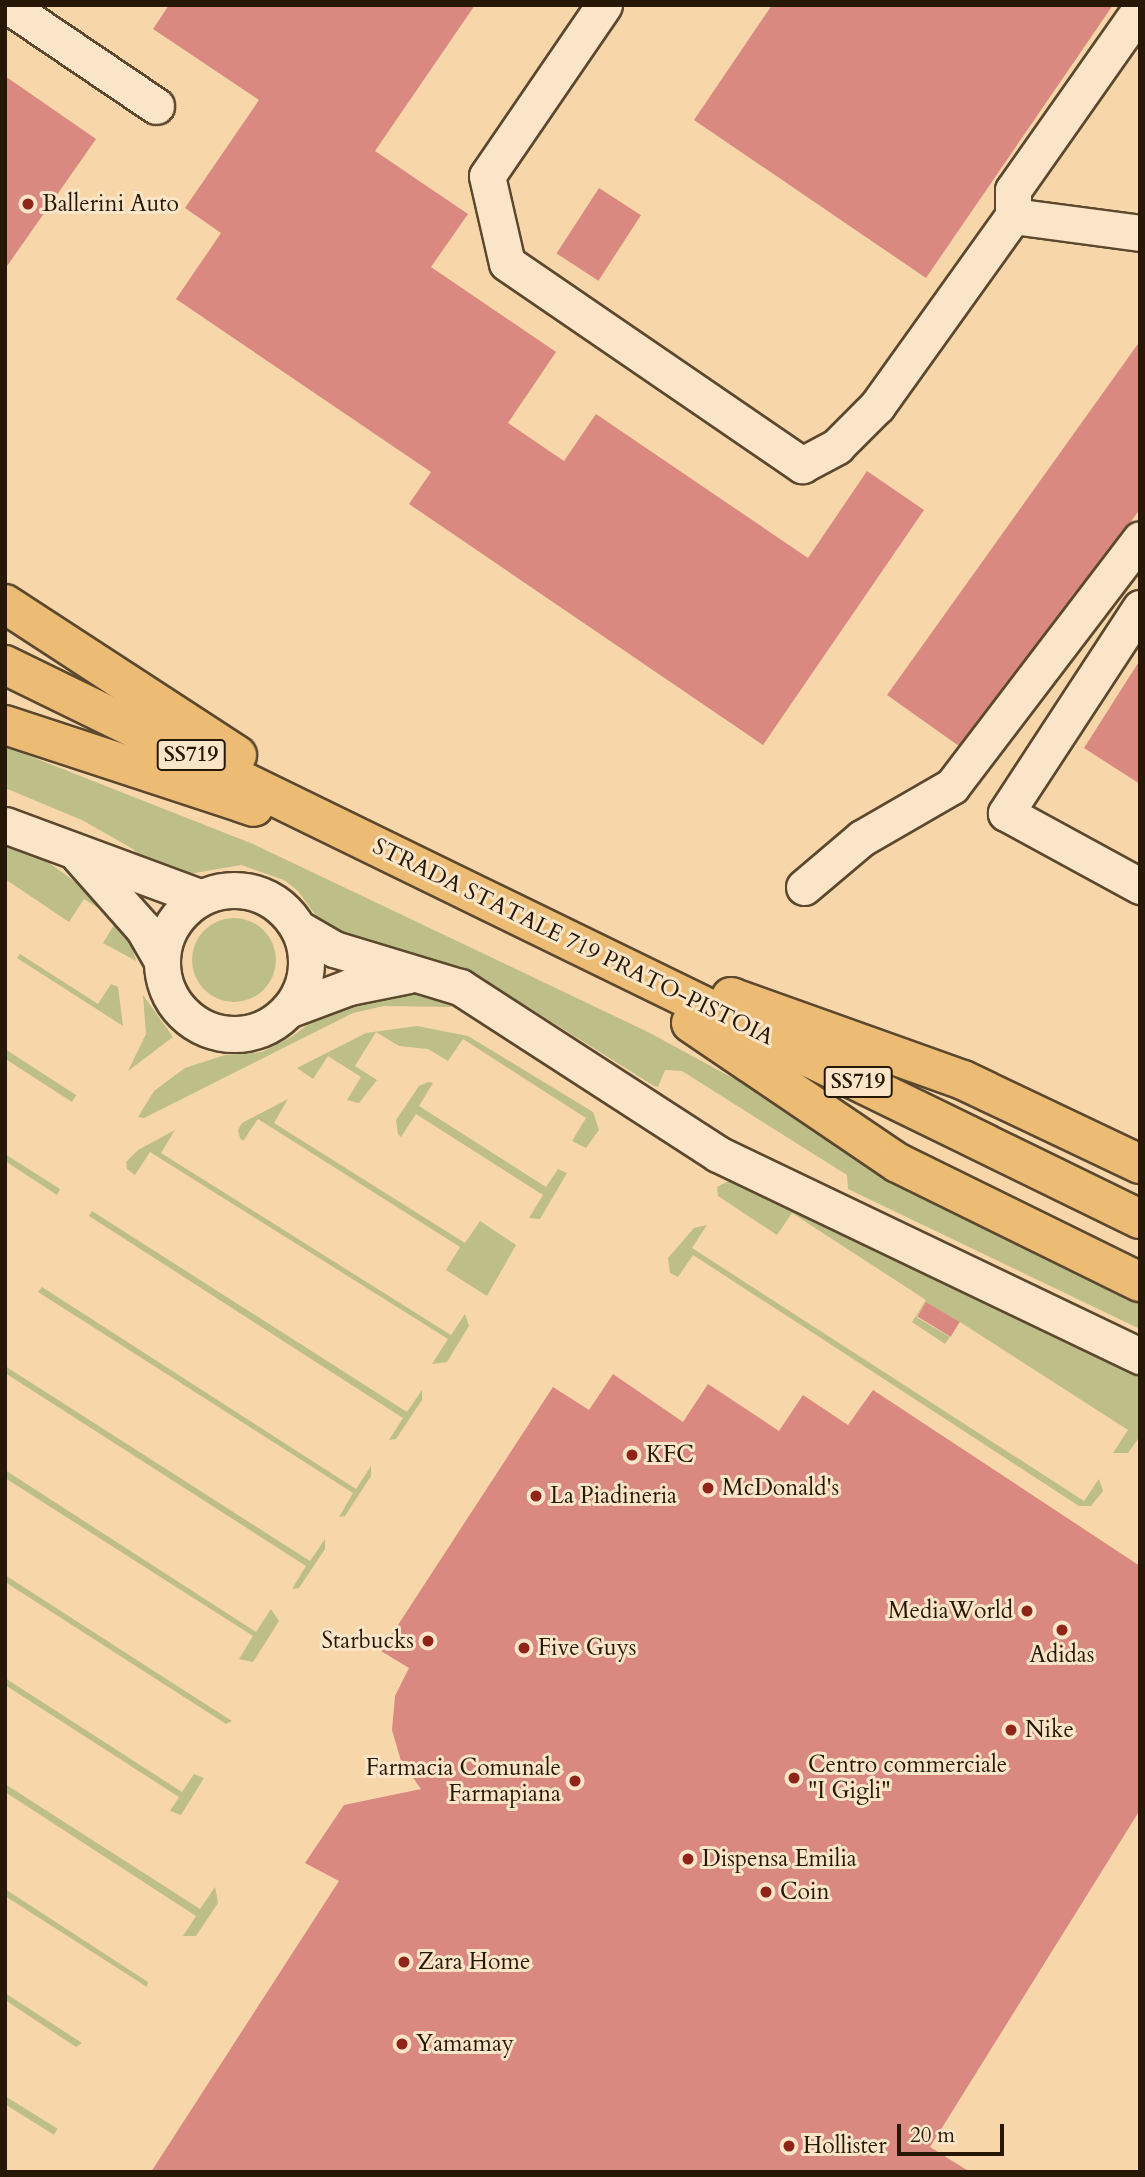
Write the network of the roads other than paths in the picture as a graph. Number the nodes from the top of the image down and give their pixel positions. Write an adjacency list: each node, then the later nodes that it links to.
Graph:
1 (604, 5): 5 (street)
2 (1140, 9): 5 (street)
3 (27, 11): 4 (street)
4 (156, 106)
5 (1013, 216): 6 (street)
6 (1140, 233)
7 (1140, 539): 16 (street)
8 (5, 604): 13 (highway)
9 (1140, 608): 15 (street)
10 (5, 665): 13 (highway, STRADA STATALE 719 PRATO-PISTOIA / SS719)
11 (5, 725): 13 (highway)
12 (5, 825): 14 (street)
13 (376, 845): 19 (highway, STRADA STATALE 719 PRATO-PISTOIA / SS719)
14 (76, 854): 17 (street); 20 (street)
15 (1140, 886)
16 (804, 887)
17 (200, 897): 18 (street); 20 (street)
18 (298, 928): 21 (street); 22 (street)
19 (577, 945): 23 (highway); 24 (highway, STRADA STATALE 719 PRATO-PISTOIA / SS719); 25 (highway)
20 (161, 959): 22 (street)
21 (409, 975): 22 (street); 26 (street)
22 (288, 1010)
23 (1140, 1164)
24 (1140, 1219)
25 (1140, 1282)
26 (1140, 1356)

